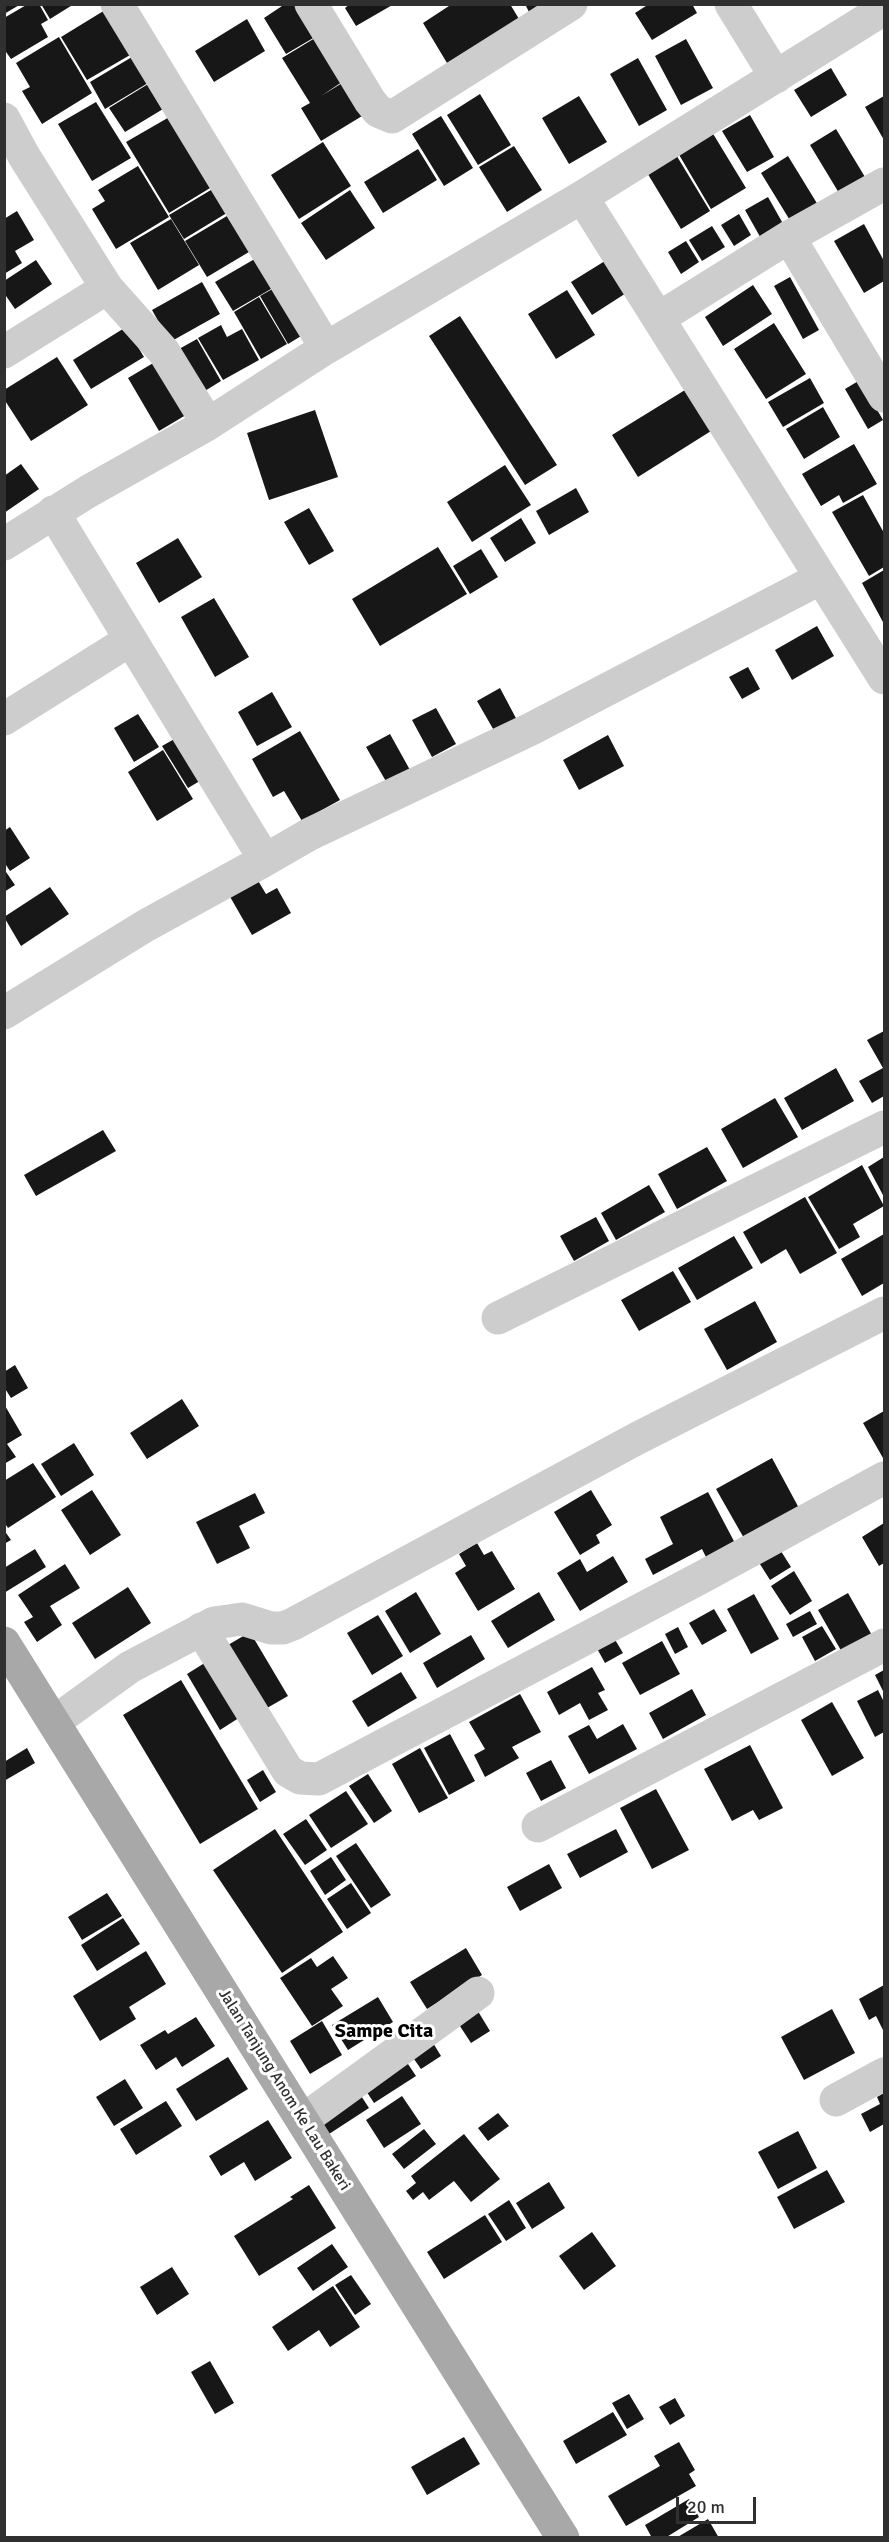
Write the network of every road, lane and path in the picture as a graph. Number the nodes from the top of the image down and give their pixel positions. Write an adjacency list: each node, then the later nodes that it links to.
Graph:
1 (117, 4): 14 (street)
2 (311, 4): 3 (street)
3 (571, 4)
4 (731, 4): 6 (street)
5 (885, 9): 6 (street)
6 (776, 77): 10 (street)
7 (4, 119): 8 (street)
8 (14, 162): 12 (street)
9 (885, 184): 11 (street)
10 (582, 197): 13 (street); 14 (street)
11 (789, 237): 13 (street); 16 (street)
12 (107, 288): 15 (street); 17 (street)
13 (658, 318): 20 (street)
14 (326, 348): 17 (street)
15 (4, 352)
16 (885, 396)
17 (208, 424): 18 (street)
18 (53, 512): 19 (street); 21 (street)
19 (4, 544)
20 (821, 578): 22 (street); 24 (street)
21 (130, 640): 23 (street); 24 (street)
22 (885, 678)
23 (4, 719)
24 (266, 860): 25 (street)
25 (6, 1008)
26 (885, 1127): 28 (street)
27 (885, 1313): 30 (street)
28 (498, 1318)
29 (885, 1478): 30 (street)
30 (201, 1629): 33 (street)
31 (4, 1643): 33 (main road, Jalan Tanjung Anom Ke Lau Bakeri)
32 (885, 1645): 34 (street)
33 (54, 1722): 38 (main road, Jalan Tanjung Anom Ke Lau Bakeri)
34 (538, 1826)
35 (478, 1993): 38 (street)
36 (885, 2074): 37 (street)
37 (836, 2100)
38 (303, 2120): 39 (main road, Jalan Tanjung Anom Ke Lau Bakeri)
39 (563, 2538)

